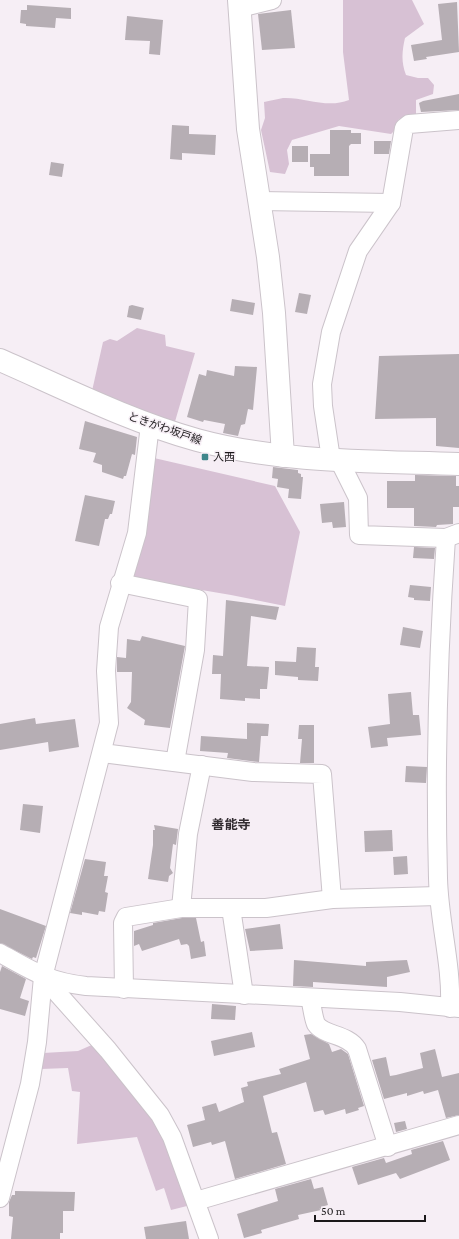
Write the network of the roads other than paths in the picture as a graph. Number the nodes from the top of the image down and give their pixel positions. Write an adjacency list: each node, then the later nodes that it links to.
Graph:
1 (272, 0): 2 (street)
2 (239, 4): 4 (main road)
3 (459, 120): 5 (street)
4 (259, 201): 5 (street); 8 (main road)
5 (391, 203): 9 (street)
6 (0, 360): 7 (main road, ときがわ坂戸線)
7 (150, 425): 8 (main road, ときがわ坂戸線); 12 (street)
8 (283, 456): 9 (main road, ときがわ坂戸線)
9 (335, 459): 10 (main road, ときがわ坂戸線); 11 (street)
10 (459, 464)
11 (452, 536): 16 (street)
12 (120, 583): 13 (street); 14 (street)
13 (102, 753): 14 (street); 21 (street)
14 (175, 762): 15 (street)
15 (202, 765): 17 (street); 18 (street)
16 (438, 896): 17 (street); 25 (street)
17 (332, 899): 19 (street)
18 (181, 908): 19 (street); 22 (street)
19 (231, 908): 23 (street)
20 (0, 953): 21 (street)
21 (42, 977): 22 (street); 28 (street); 30 (street)
22 (124, 989): 23 (street)
23 (244, 995): 24 (street)
24 (310, 998): 25 (street); 27 (street)
25 (454, 1008)
26 (459, 1125): 27 (street)
27 (388, 1146): 30 (street)
28 (6, 1151): 29 (street)
29 (0, 1198)
30 (196, 1201): 31 (street)
31 (209, 1239)

